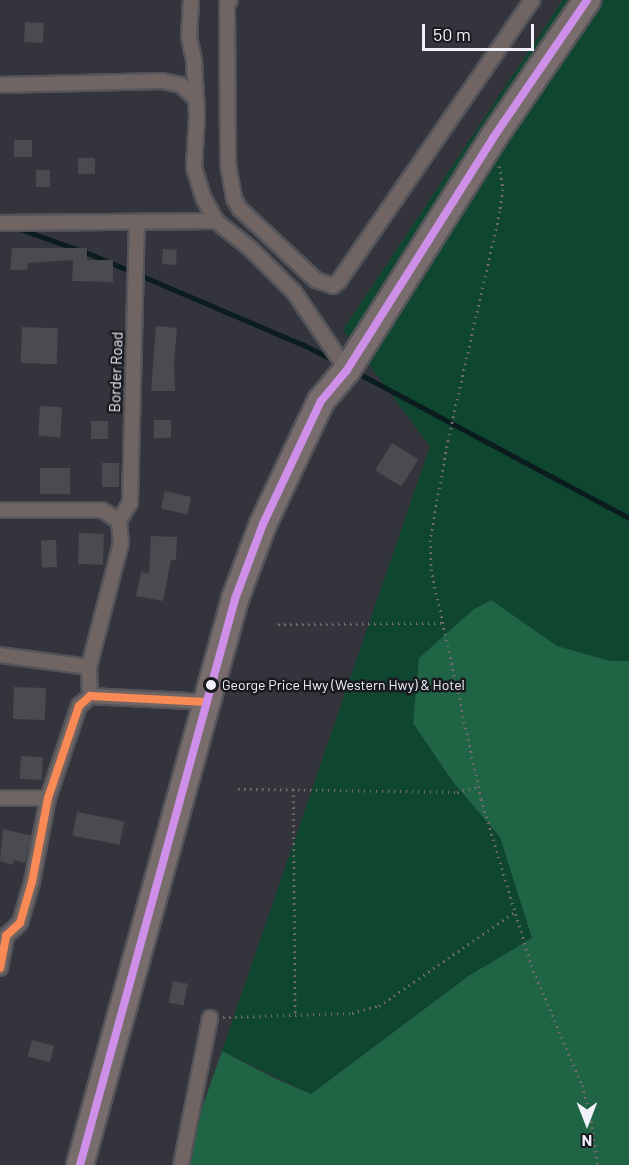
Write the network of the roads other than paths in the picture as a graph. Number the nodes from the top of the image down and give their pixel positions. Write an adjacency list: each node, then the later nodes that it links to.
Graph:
1 (191, 0): 6 (street)
2 (230, 0): 3 (street)
3 (532, 0)
4 (587, 0): 10 (highway)
5 (0, 85): 6 (street)
6 (196, 99): 7 (street)
7 (216, 221): 8 (street); 10 (street)
8 (137, 222): 9 (street); 12 (street, Border Road)
9 (0, 223)
10 (347, 370): 16 (highway)
11 (0, 510): 12 (street)
12 (119, 521): 14 (street)
13 (0, 655): 14 (street)
14 (89, 667): 15 (street)
15 (90, 696): 16 (street); 18 (street)
16 (207, 702): 22 (highway)
17 (0, 798): 18 (street)
18 (48, 798): 19 (street)
19 (3, 937): 20 (street)
20 (0, 968)
21 (210, 1018): 23 (street)
22 (80, 1165)
23 (181, 1165)

